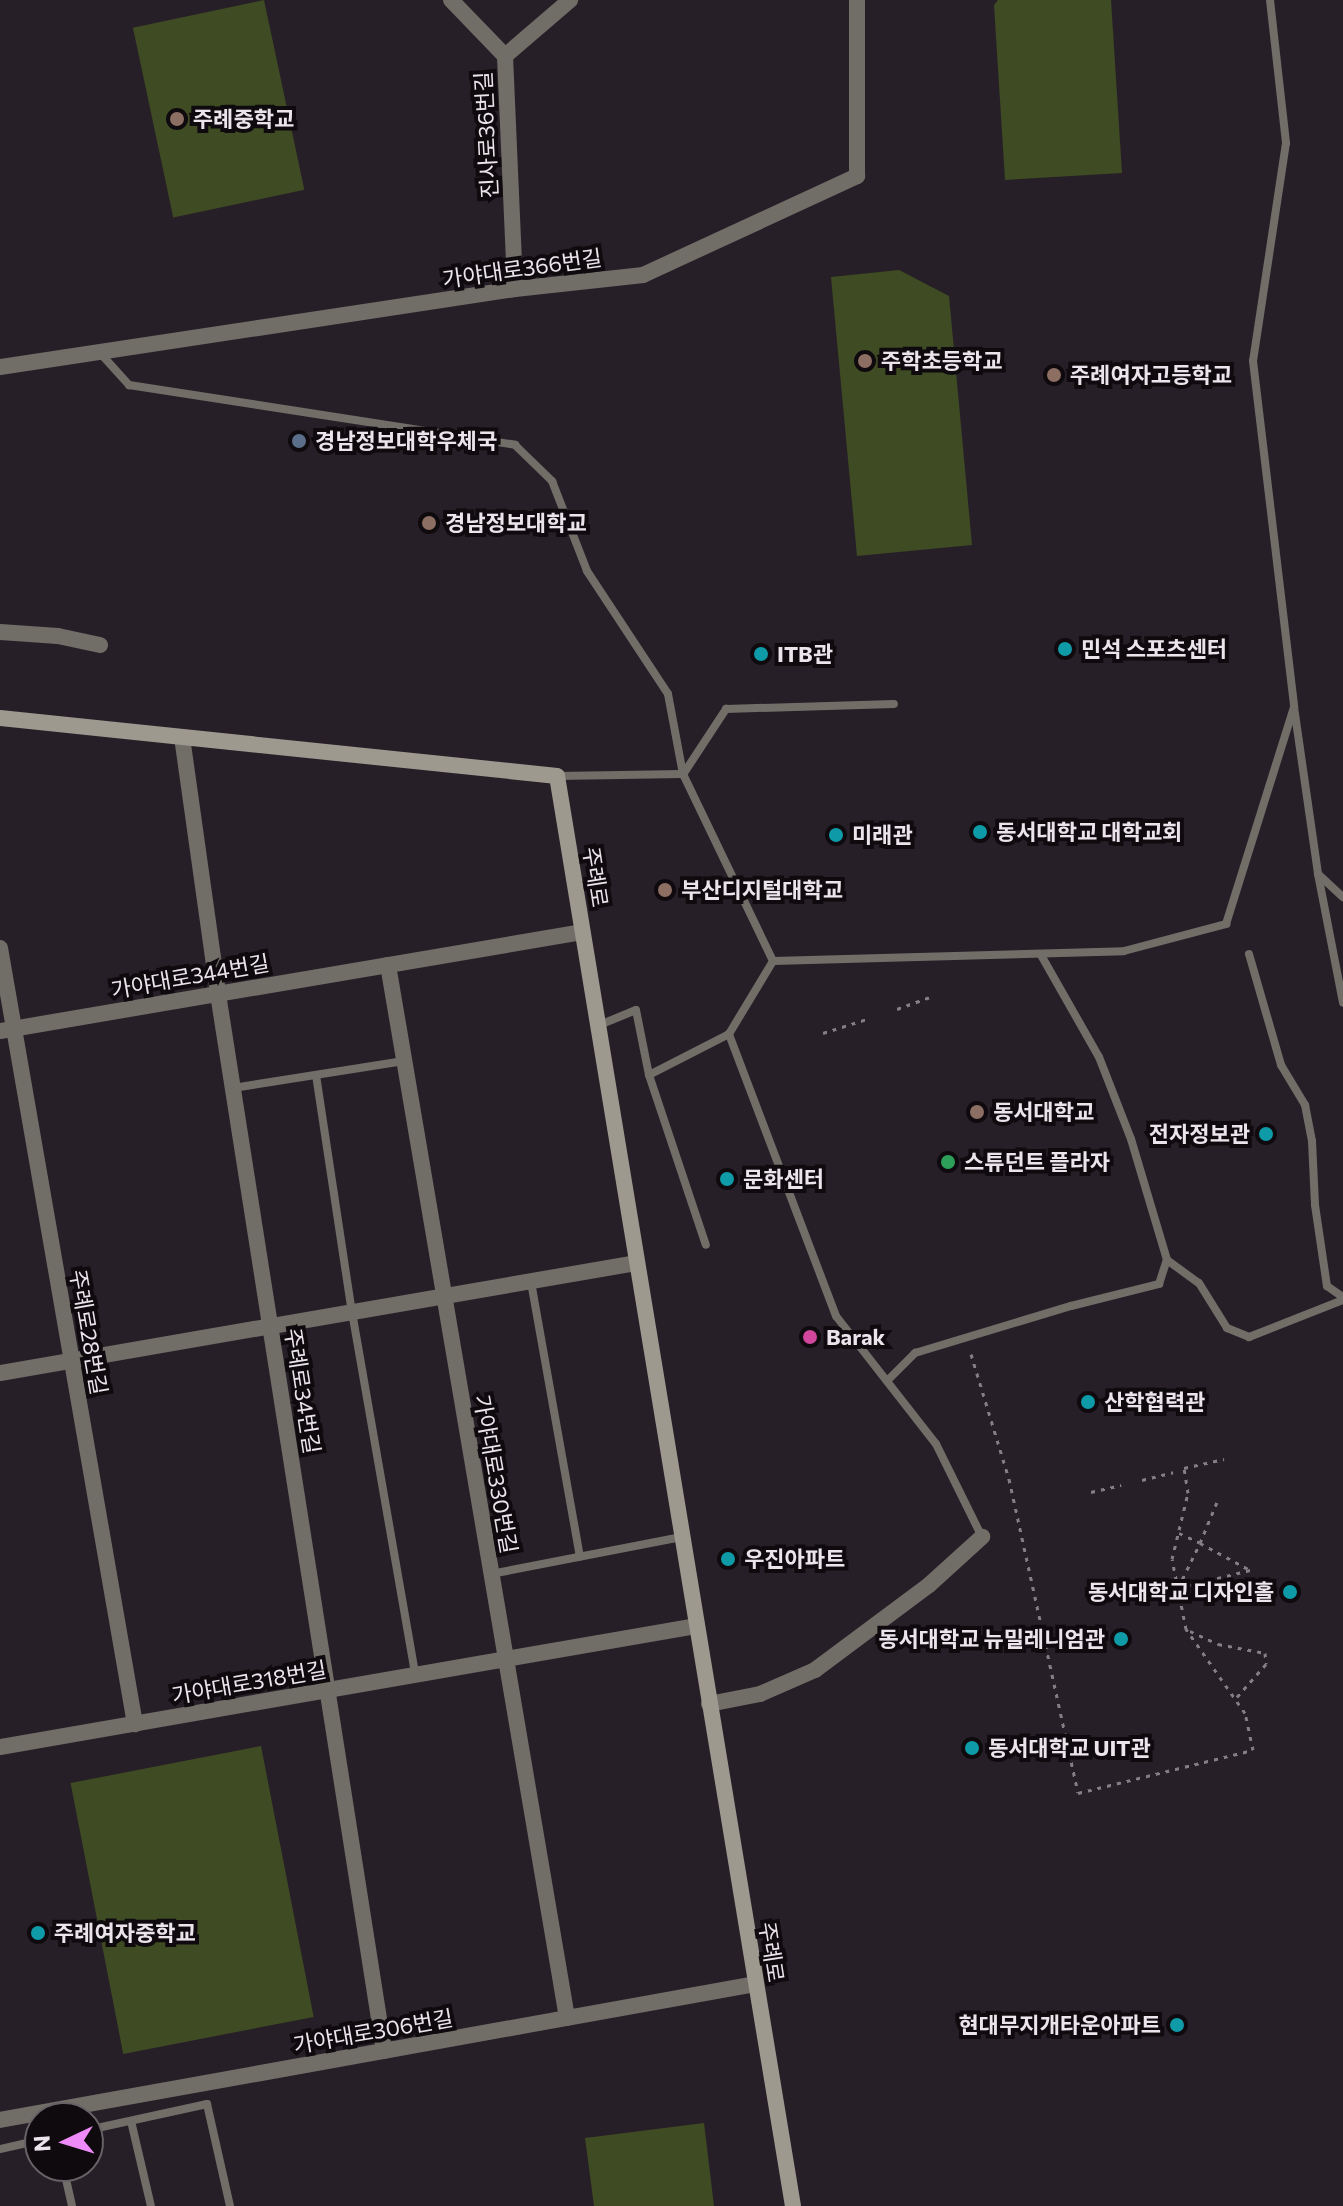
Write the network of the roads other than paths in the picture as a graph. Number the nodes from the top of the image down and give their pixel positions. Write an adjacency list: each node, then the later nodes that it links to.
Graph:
1 (451, 0): 5 (street, 진사로36번길)
2 (570, 0): 5 (street)
3 (857, 0): 6 (street, 가야대로366번길)
4 (1270, 0): 12 (lane)
5 (505, 56): 6 (street, 진사로36번길)
6 (515, 289): 7 (street, 가야대로366번길)
7 (101, 354): 8 (street, 가야대로366번길); 15 (lane)
8 (0, 367)
9 (0, 632): 10 (street)
10 (100, 645)
11 (894, 704): 15 (lane)
12 (1294, 707): 17 (lane); 22 (lane)
13 (0, 718): 14 (street)
14 (182, 737): 16 (street); 25 (street, 주례로34번길)
15 (683, 774): 16 (lane); 23 (lane)
16 (557, 776): 19 (street, 주례로)
17 (1318, 874): 18 (lane); 26 (lane)
18 (1343, 897)
19 (582, 932): 24 (street, 가야대로344번길); 27 (street, 주례로)
20 (0, 948): 28 (street, 주례로28번길)
21 (1249, 954): 39 (lane)
22 (1041, 955): 23 (lane); 35 (lane)
23 (773, 961): 29 (lane)
24 (388, 965): 25 (street, 가야대로344번길); 30 (street)
25 (218, 994): 28 (street, 가야대로344번길); 33 (street, 주례로34번길)
26 (1343, 1003)
27 (597, 1026): 32 (lane); 36 (street, 주례로)
28 (7, 1030): 42 (street, 주례로28번길)
29 (729, 1034): 32 (lane); 44 (lane)
30 (404, 1061): 31 (lane); 38 (street)
31 (316, 1075): 33 (lane); 40 (lane)
32 (649, 1075): 34 (lane)
33 (233, 1088): 41 (street, 주례로34번길)
34 (706, 1245)
35 (1167, 1260): 39 (lane); 44 (lane)
36 (636, 1263): 37 (street); 45 (street, 주례로)
37 (531, 1281): 38 (street); 47 (lane)
38 (444, 1296): 40 (street); 48 (street, 가야대로330번길)
39 (1343, 1299)
40 (352, 1312): 41 (street); 51 (lane)
41 (271, 1326): 42 (street); 52 (street, 주례로34번길)
42 (72, 1361): 43 (street); 54 (street, 주례로28번길)
43 (0, 1373)
44 (887, 1381): 46 (lane)
45 (681, 1537): 47 (lane); 49 (street, 주례로)
46 (982, 1537): 53 (street)
47 (580, 1557): 48 (lane)
48 (491, 1574): 50 (street, 가야대로330번길)
49 (696, 1626): 50 (street, 가야대로318번길); 53 (street, 주례로)
50 (505, 1659): 51 (street, 가야대로318번길); 57 (street)
51 (415, 1675): 52 (street, 가야대로318번길)
52 (328, 1690): 54 (street, 가야대로318번길); 58 (street, 주례로34번길)
53 (709, 1704): 56 (street, 주례로)
54 (135, 1724): 55 (street, 가야대로318번길)
55 (0, 1747)
56 (755, 1984): 57 (street, 가야대로306번길); 68 (street, 주례로)
57 (567, 2018): 58 (street, 가야대로306번길)
58 (384, 2051): 59 (street, 가야대로306번길)
59 (0, 2120)
60 (131, 2121): 61 (lane); 66 (lane); 67 (lane)
61 (104, 2127)
62 (24, 2144): 63 (lane)
63 (0, 2149)
64 (67, 2182): 65 (lane)
65 (72, 2206)
66 (151, 2206)
67 (230, 2206)
68 (793, 2206)

